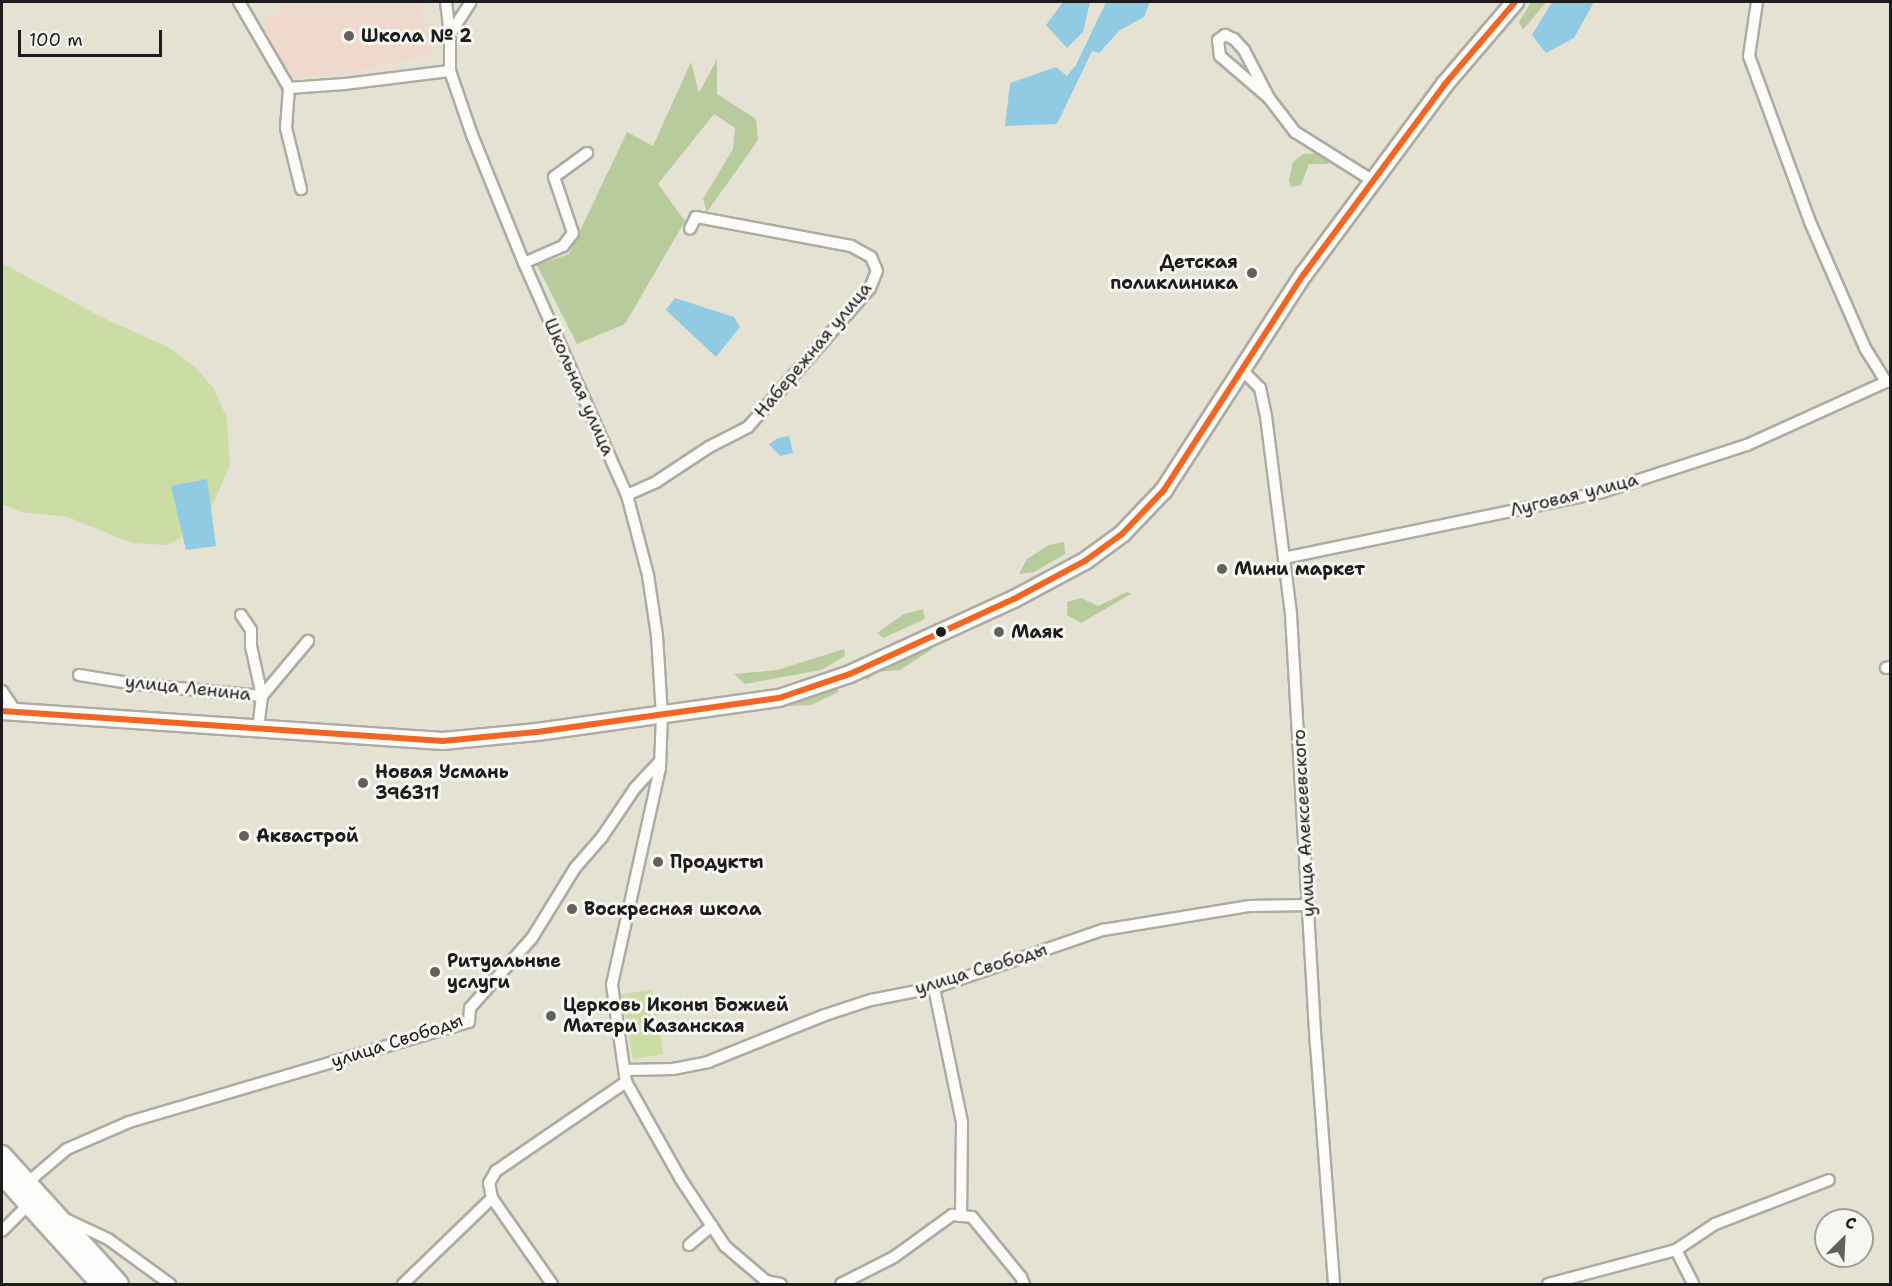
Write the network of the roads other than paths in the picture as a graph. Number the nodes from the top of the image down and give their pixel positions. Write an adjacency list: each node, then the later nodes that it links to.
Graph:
1 (239, 2): 8 (street)
2 (446, 2): 6 (street, Школьная улица)
3 (471, 2): 6 (street)
4 (1515, 2): 11 (main road, улица Ленина)
5 (1756, 2): 16 (street, Луговая улица)
6 (450, 34): 7 (street, Школьная улица)
7 (450, 71): 8 (street); 14 (street, Школьная улица)
8 (290, 88): 12 (street)
9 (1269, 98): 9 (street); 11 (street)
10 (587, 153): 14 (street)
11 (1373, 181): 15 (main road, улица Ленина)
12 (301, 189)
13 (690, 229): 17 (street, Набережная улица)
14 (524, 262): 17 (street, Школьная улица)
15 (1242, 370): 18 (street, улица Алексеевского); 25 (main road, улица Ленина)
16 (1888, 382): 18 (street, Луговая улица)
17 (627, 495): 25 (street, Школьная улица)
18 (1284, 558): 28 (street, улица Алексеевского)
19 (241, 615): 23 (street)
20 (308, 641): 23 (street)
21 (78, 675): 23 (street, улица Ленина)
22 (2, 691): 24 (street, улица Ленина)
23 (262, 696): 26 (street, улица Ленина)
24 (9, 712): 26 (main road, улица Ленина)
25 (663, 715): 26 (main road, улица Ленина); 27 (street)
26 (258, 730)
27 (660, 760): 30 (street); 34 (street, улица Свободы)
28 (1309, 905): 29 (street, улица Свободы); 52 (street, улица Алексеевского)
29 (934, 988): 30 (street, улица Свободы); 38 (street)
30 (626, 1076): 35 (street); 39 (street)
31 (2, 1155): 34 (highway)
32 (2, 1175): 36 (highway)
33 (1829, 1180): 42 (street)
34 (27, 1183): 37 (highway)
35 (492, 1198): 43 (street); 48 (street)
36 (28, 1204): 40 (street); 45 (highway)
37 (57, 1216): 46 (highway); 47 (street)
38 (962, 1216): 50 (street); 51 (street)
39 (712, 1227): 41 (street); 44 (street)
40 (2, 1231)
41 (689, 1245)
42 (1676, 1250): 53 (street); 54 (street)
43 (407, 1283)
44 (765, 1283): 49 (street)
45 (101, 1284)
46 (119, 1284)
47 (170, 1284)
48 (552, 1284)
49 (781, 1284)
50 (842, 1284)
51 (1024, 1284)
52 (1334, 1284)
53 (1548, 1284)
54 (1693, 1284)

